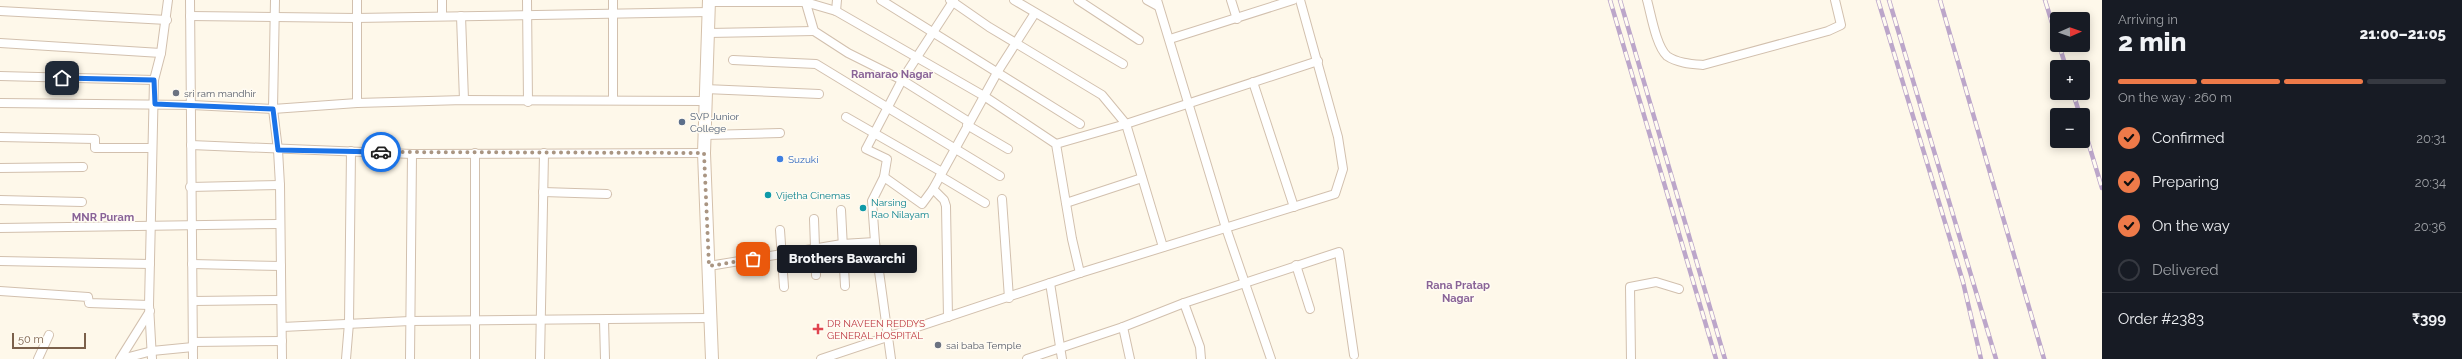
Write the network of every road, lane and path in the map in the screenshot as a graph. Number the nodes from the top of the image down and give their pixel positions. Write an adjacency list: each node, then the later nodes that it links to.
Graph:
1 (168, 0): 33 (street)
2 (190, 0): 27 (street)
3 (275, 0): 30 (street)
4 (356, 0): 31 (street)
5 (442, 0): 28 (street)
6 (527, 0): 25 (street)
7 (614, 0): 26 (street)
8 (837, 0): 23 (street)
9 (881, 0): 34 (street)
10 (1014, 0): 24 (street)
11 (1078, 0): 38 (street)
12 (1148, 0): 20 (street)
13 (1231, 0): 32 (street)
14 (1293, 0): 32 (street)
15 (1300, 0): 44 (street)
16 (1647, 0): 17 (street)
17 (1835, 0)
18 (805, 1): 21 (street); 23 (street); 35 (street)
19 (952, 1): 34 (street); 40 (street)
20 (1157, 3): 37 (street)
21 (709, 5): 26 (street); 36 (main road)
22 (0, 11): 33 (street)
23 (836, 11): 42 (street)
24 (1035, 13): 40 (street); 45 (street)
25 (527, 14): 26 (street); 29 (street); 56 (street)
26 (614, 14): 55 (street)
27 (190, 16): 30 (street); 61 (street)
28 (442, 16): 29 (street); 31 (street)
29 (461, 16): 54 (street)
30 (275, 17): 31 (street); 63 (street)
31 (356, 18): 58 (street)
32 (1237, 19): 37 (street)
33 (167, 20): 41 (street)
34 (933, 30): 42 (street); 46 (street)
35 (814, 31): 36 (street); 49 (street)
36 (708, 33): 52 (main road)
37 (1170, 39): 59 (street)
38 (1139, 40)
39 (0, 42): 41 (street)
40 (1016, 42): 46 (street); 67 (street)
41 (161, 53): 48 (street)
42 (917, 57): 49 (street); 53 (street)
43 (733, 60): 62 (street)
44 (1318, 61): 50 (street); 99 (street)
45 (1122, 64)
46 (998, 71): 53 (street); 66 (street)
47 (0, 76): 48 (street)
48 (154, 80): 60 (street)
49 (902, 80): 62 (street); 65 (street)
50 (1253, 82): 59 (street); 99 (street)
51 (819, 94): 52 (street)
52 (705, 95): 55 (street); 70 (main road)
53 (984, 96): 65 (street); 72 (street)
54 (464, 100): 56 (street); 58 (street)
55 (613, 100): 56 (street)
56 (528, 102)
57 (0, 103): 60 (street)
58 (357, 103): 63 (street)
59 (1188, 103): 67 (street); 106 (street)
60 (155, 104): 61 (street); 74 (street)
61 (192, 105): 63 (street); 73 (street)
62 (888, 107): 69 (street); 75 (street)
63 (273, 109): 77 (street)
64 (846, 117): 69 (street)
65 (968, 124): 75 (street); 76 (street)
66 (1080, 124)
67 (1126, 124): 72 (street); 88 (street)
68 (780, 133): 70 (street)
69 (875, 134): 85 (street); 87 (street)
70 (705, 135): 81 (main road)
71 (0, 137): 74 (street)
72 (1056, 144): 98 (street)
73 (191, 145): 77 (street); 90 (street)
74 (152, 148): 104 (street)
75 (956, 148): 85 (street); 86 (street)
76 (1008, 149)
77 (278, 150): 78 (street); 89 (street)
78 (350, 150): 82 (street); 139 (street)
79 (475, 153): 80 (street); 82 (street); 138 (street)
80 (544, 153): 81 (street); 92 (street)
81 (704, 153): 118 (main road)
82 (412, 154): 137 (street)
83 (83, 167): 84 (street)
84 (0, 168)
85 (941, 174): 91 (street); 97 (street)
86 (1000, 176)
87 (884, 177): 91 (street); 108 (street)
88 (1142, 178): 98 (street); 110 (street)
89 (280, 185): 90 (street); 102 (street)
90 (190, 187): 103 (street)
91 (933, 189): 133 (street)
92 (543, 192): 93 (street); 135 (street)
93 (607, 194)
94 (1002, 199): 127 (street)
95 (0, 200): 96 (street)
96 (82, 202)
97 (985, 203)
98 (1066, 203): 119 (street)
99 (1294, 207): 106 (street)
100 (841, 210): 109 (street)
101 (814, 219): 111 (street)
102 (279, 224): 103 (street); 117 (street)
103 (191, 226): 104 (street); 115 (street)
104 (152, 227): 105 (street); 114 (street)
105 (0, 228)
106 (1226, 228): 110 (street); 122 (street)
107 (780, 230): 112 (street)
108 (875, 242): 109 (street); 143 (street)
109 (842, 244): 111 (street); 123 (street)
110 (1163, 247): 119 (street)
111 (815, 248): 112 (street); 120 (street)
112 (782, 254): 118 (street); 124 (street)
113 (0, 261): 114 (street)
114 (150, 264): 131 (street)
115 (192, 264): 117 (street); 129 (street)
116 (1296, 265): 122 (street); 132 (street); 148 (street)
117 (282, 266): 128 (street)
118 (709, 266): 134 (main road)
119 (1080, 273): 121 (street)
120 (816, 275)
121 (1050, 283): 127 (street); 146 (street)
122 (1246, 283): 130 (street); 165 (street)
123 (845, 286)
124 (784, 287)
125 (1679, 289): 166 (street)
126 (0, 291): 131 (street)
127 (1010, 298): 133 (street)
128 (281, 300): 129 (street); 140 (street)
129 (193, 301): 145 (street)
130 (1184, 303): 141 (street); 164 (street)
131 (150, 308): 147 (street); 150 (street)
132 (1310, 309)
133 (948, 317): 143 (street)
134 (709, 318): 136 (street); 158 (main road)
135 (540, 320): 136 (street); 138 (street); 156 (street)
136 (604, 320): 157 (street)
137 (410, 322): 138 (street); 139 (street); 154 (street)
138 (476, 322): 155 (street)
139 (349, 323): 140 (street); 153 (street)
140 (282, 327): 144 (street)
141 (1123, 327): 146 (street); 163 (street)
142 (49, 336): 149 (street)
143 (887, 337): 159 (street); 160 (street)
144 (282, 340): 145 (street); 152 (street)
145 (193, 344): 147 (street); 151 (street)
146 (1060, 347): 161 (street); 162 (street)
147 (152, 355): 150 (street)
148 (1354, 355)
149 (38, 359)
150 (120, 359)
151 (193, 359)
152 (282, 359)
153 (346, 359)
154 (410, 359)
155 (475, 359)
156 (540, 359)
157 (605, 359)
158 (712, 359)
159 (821, 359)
160 (891, 359)
161 (1027, 359)
162 (1062, 359)
163 (1130, 359)
164 (1201, 359)
165 (1271, 359)
166 (1631, 359)

